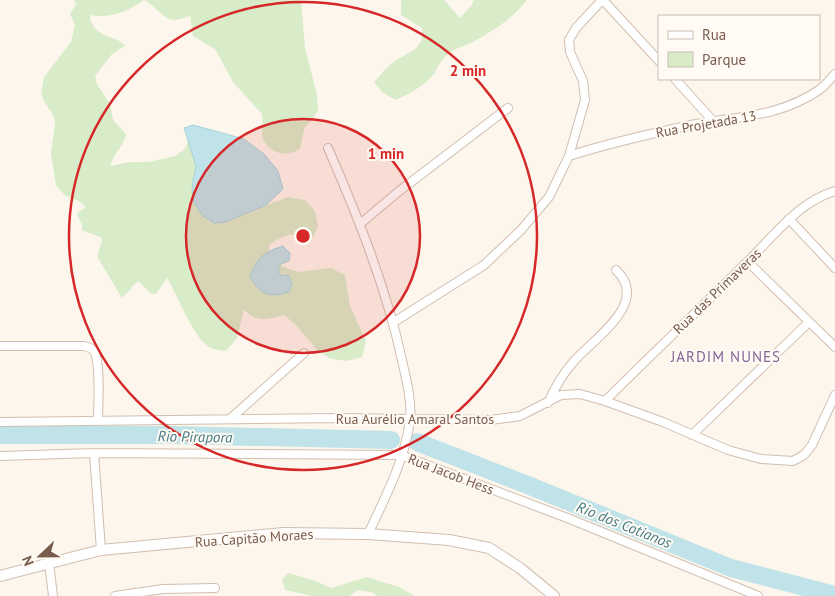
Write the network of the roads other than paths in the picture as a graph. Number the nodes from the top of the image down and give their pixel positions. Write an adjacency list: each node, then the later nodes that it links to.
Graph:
1 (603, 0): 2 (street); 8 (street)
2 (658, 60)
3 (835, 74): 6 (street, Rua Projetada 13)
4 (676, 80): 6 (street)
5 (508, 108): 11 (street)
6 (713, 121): 8 (street, Rua Projetada 13)
7 (328, 148): 11 (street)
8 (569, 156): 15 (street)
9 (835, 191): 10 (street, Rua das Primaveras)
10 (789, 219): 12 (street, Rua das Primaveras); 13 (street)
11 (360, 224): 15 (street)
12 (748, 262): 16 (street); 21 (street, Rua das Primaveras)
13 (835, 268)
14 (616, 270): 22 (street)
15 (394, 322): 24 (street)
16 (810, 322): 18 (street); 27 (street)
17 (0, 346): 25 (street)
18 (835, 347)
19 (304, 353): 23 (street)
20 (835, 395): 27 (street, Rua Aurélio Amaral Santos)
21 (605, 401): 22 (street, Rua Aurélio Amaral Santos); 27 (street, Rua Aurélio Amaral Santos)
22 (548, 403): 24 (street, Rua Aurélio Amaral Santos)
23 (230, 419): 24 (street, Rua Aurélio Amaral Santos); 25 (street, Rua Aurélio Amaral Santos)
24 (410, 419): 29 (street)
25 (98, 420): 26 (street, Rua Aurélio Amaral Santos)
26 (0, 422)
27 (692, 435)
28 (94, 453): 29 (street, Rua Jacob Hess); 30 (street, Rua Jacob Hess); 32 (street)
29 (402, 455): 31 (street); 39 (street, Rua Jacob Hess)
30 (0, 456)
31 (368, 534): 32 (street, Rua Capitão Moraes); 38 (street, Rua Capitão Moraes)
32 (100, 550): 33 (street, Rua Capitão Moraes)
33 (49, 563): 34 (street, Rua Capitão Moraes); 36 (street)
34 (0, 576)
35 (216, 588): 37 (street)
36 (53, 596)
37 (115, 596)
38 (554, 596)
39 (758, 596)

